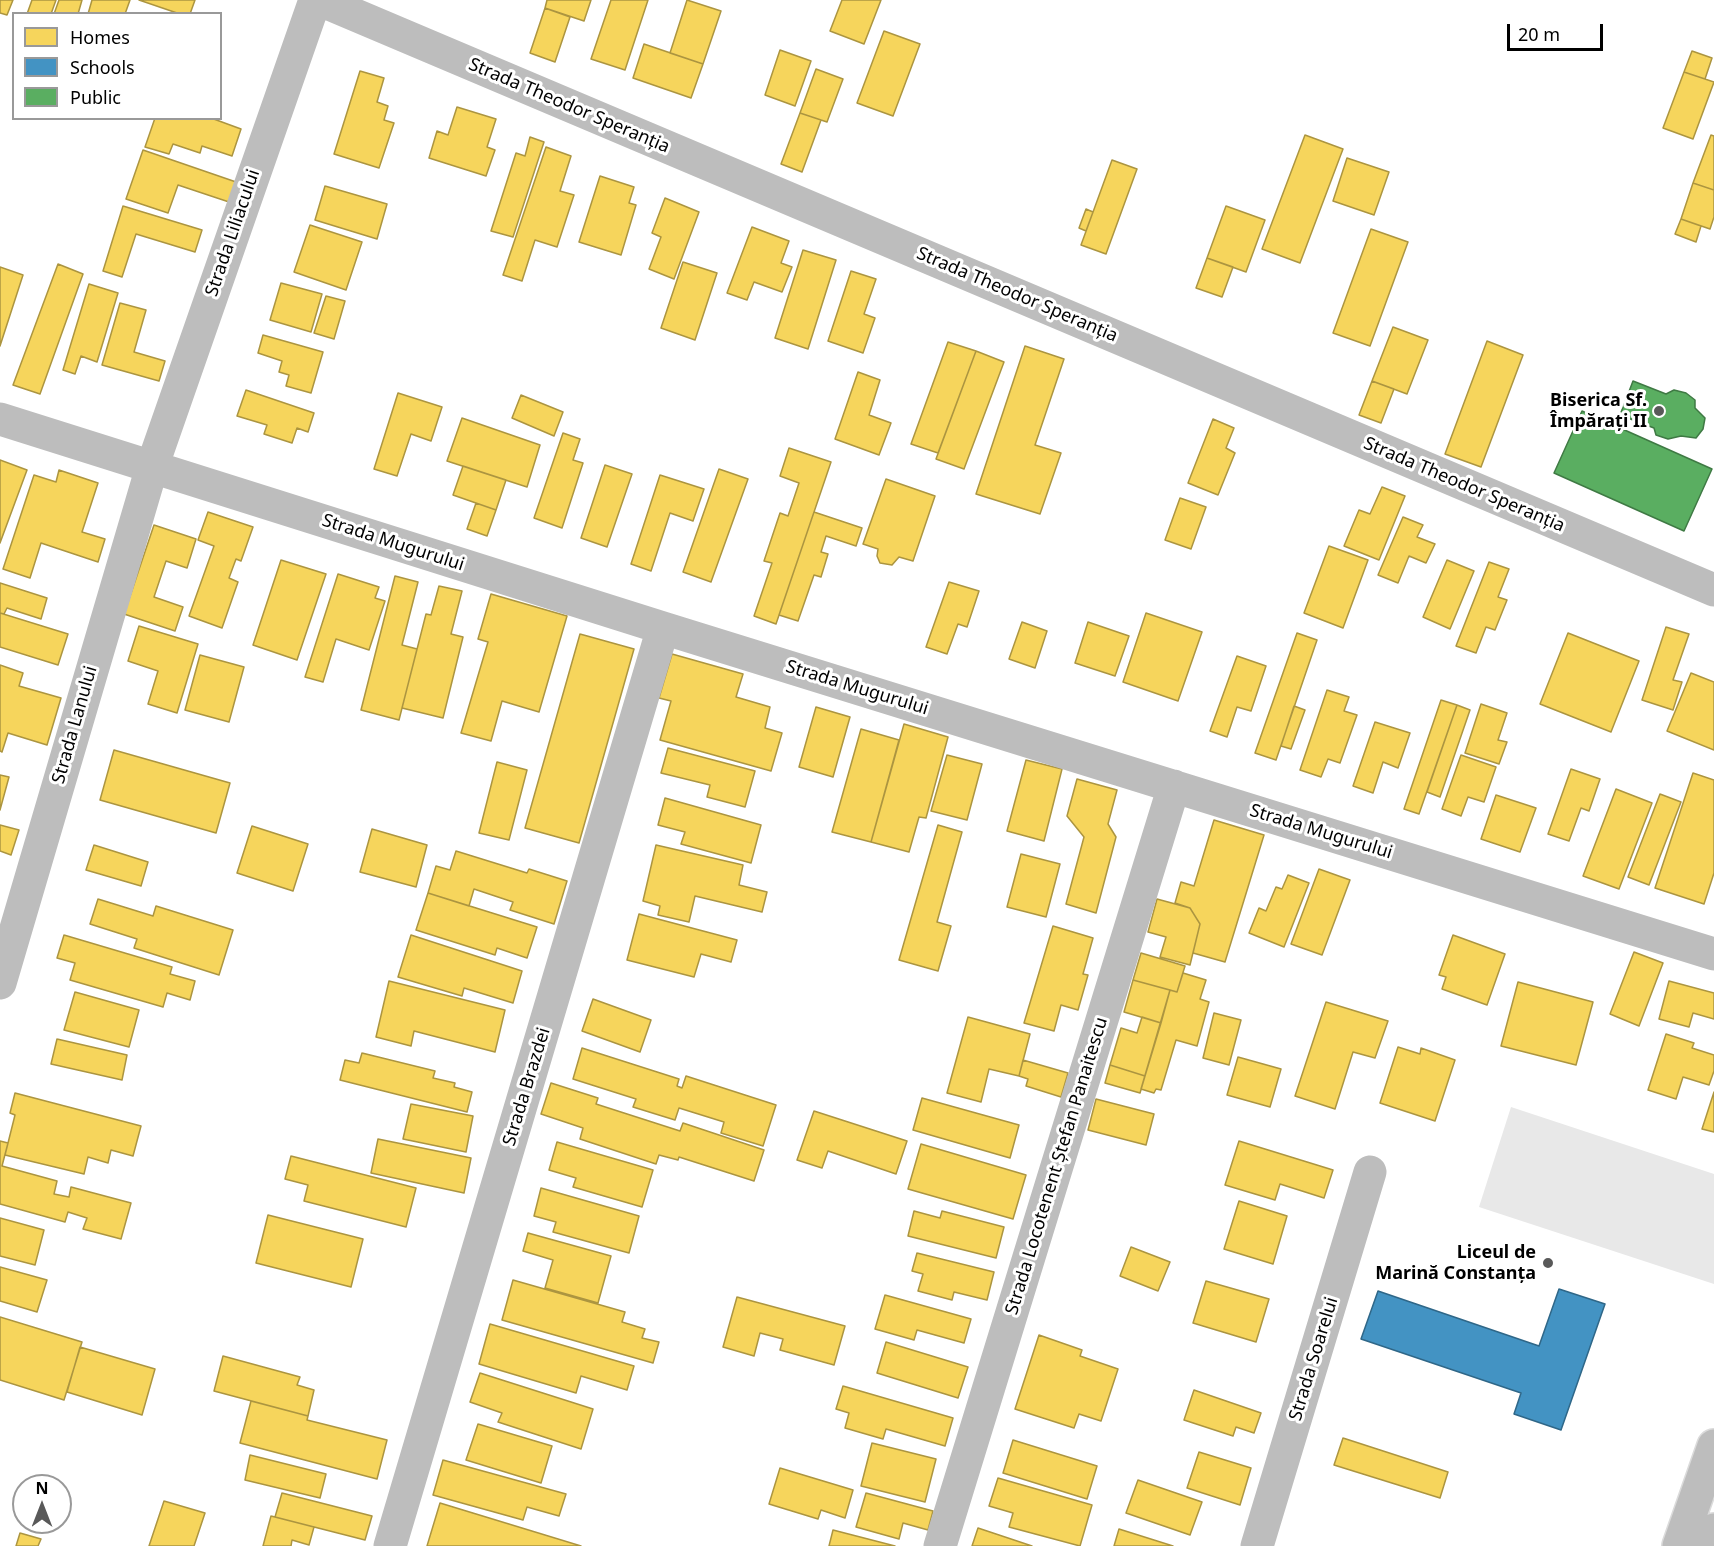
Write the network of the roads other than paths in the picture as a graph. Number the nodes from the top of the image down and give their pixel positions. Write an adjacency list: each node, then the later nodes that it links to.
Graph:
1 (315, 0): 4 (street, Strada Liliacului)
2 (320, 0): 5 (street, Strada Theodor Speranția)
3 (0, 419): 4 (street, Strada Mugurului)
4 (152, 467): 6 (street, Strada Mugurului); 9 (street, Strada Lanului)
5 (1714, 590)
6 (663, 628): 7 (street, Strada Mugurului); 13 (street, Strada Brazdei)
7 (1174, 786): 8 (street, Strada Mugurului); 14 (street, Strada Locotenent Ștefan Panaitescu)
8 (1714, 954)
9 (0, 983)
10 (1370, 1172): 15 (street, Strada Soarelui)
11 (1714, 1446): 16 (street)
12 (1714, 1530): 17 (street)
13 (390, 1546)
14 (940, 1546)
15 (1257, 1546)
16 (1679, 1546)
17 (1708, 1546)

